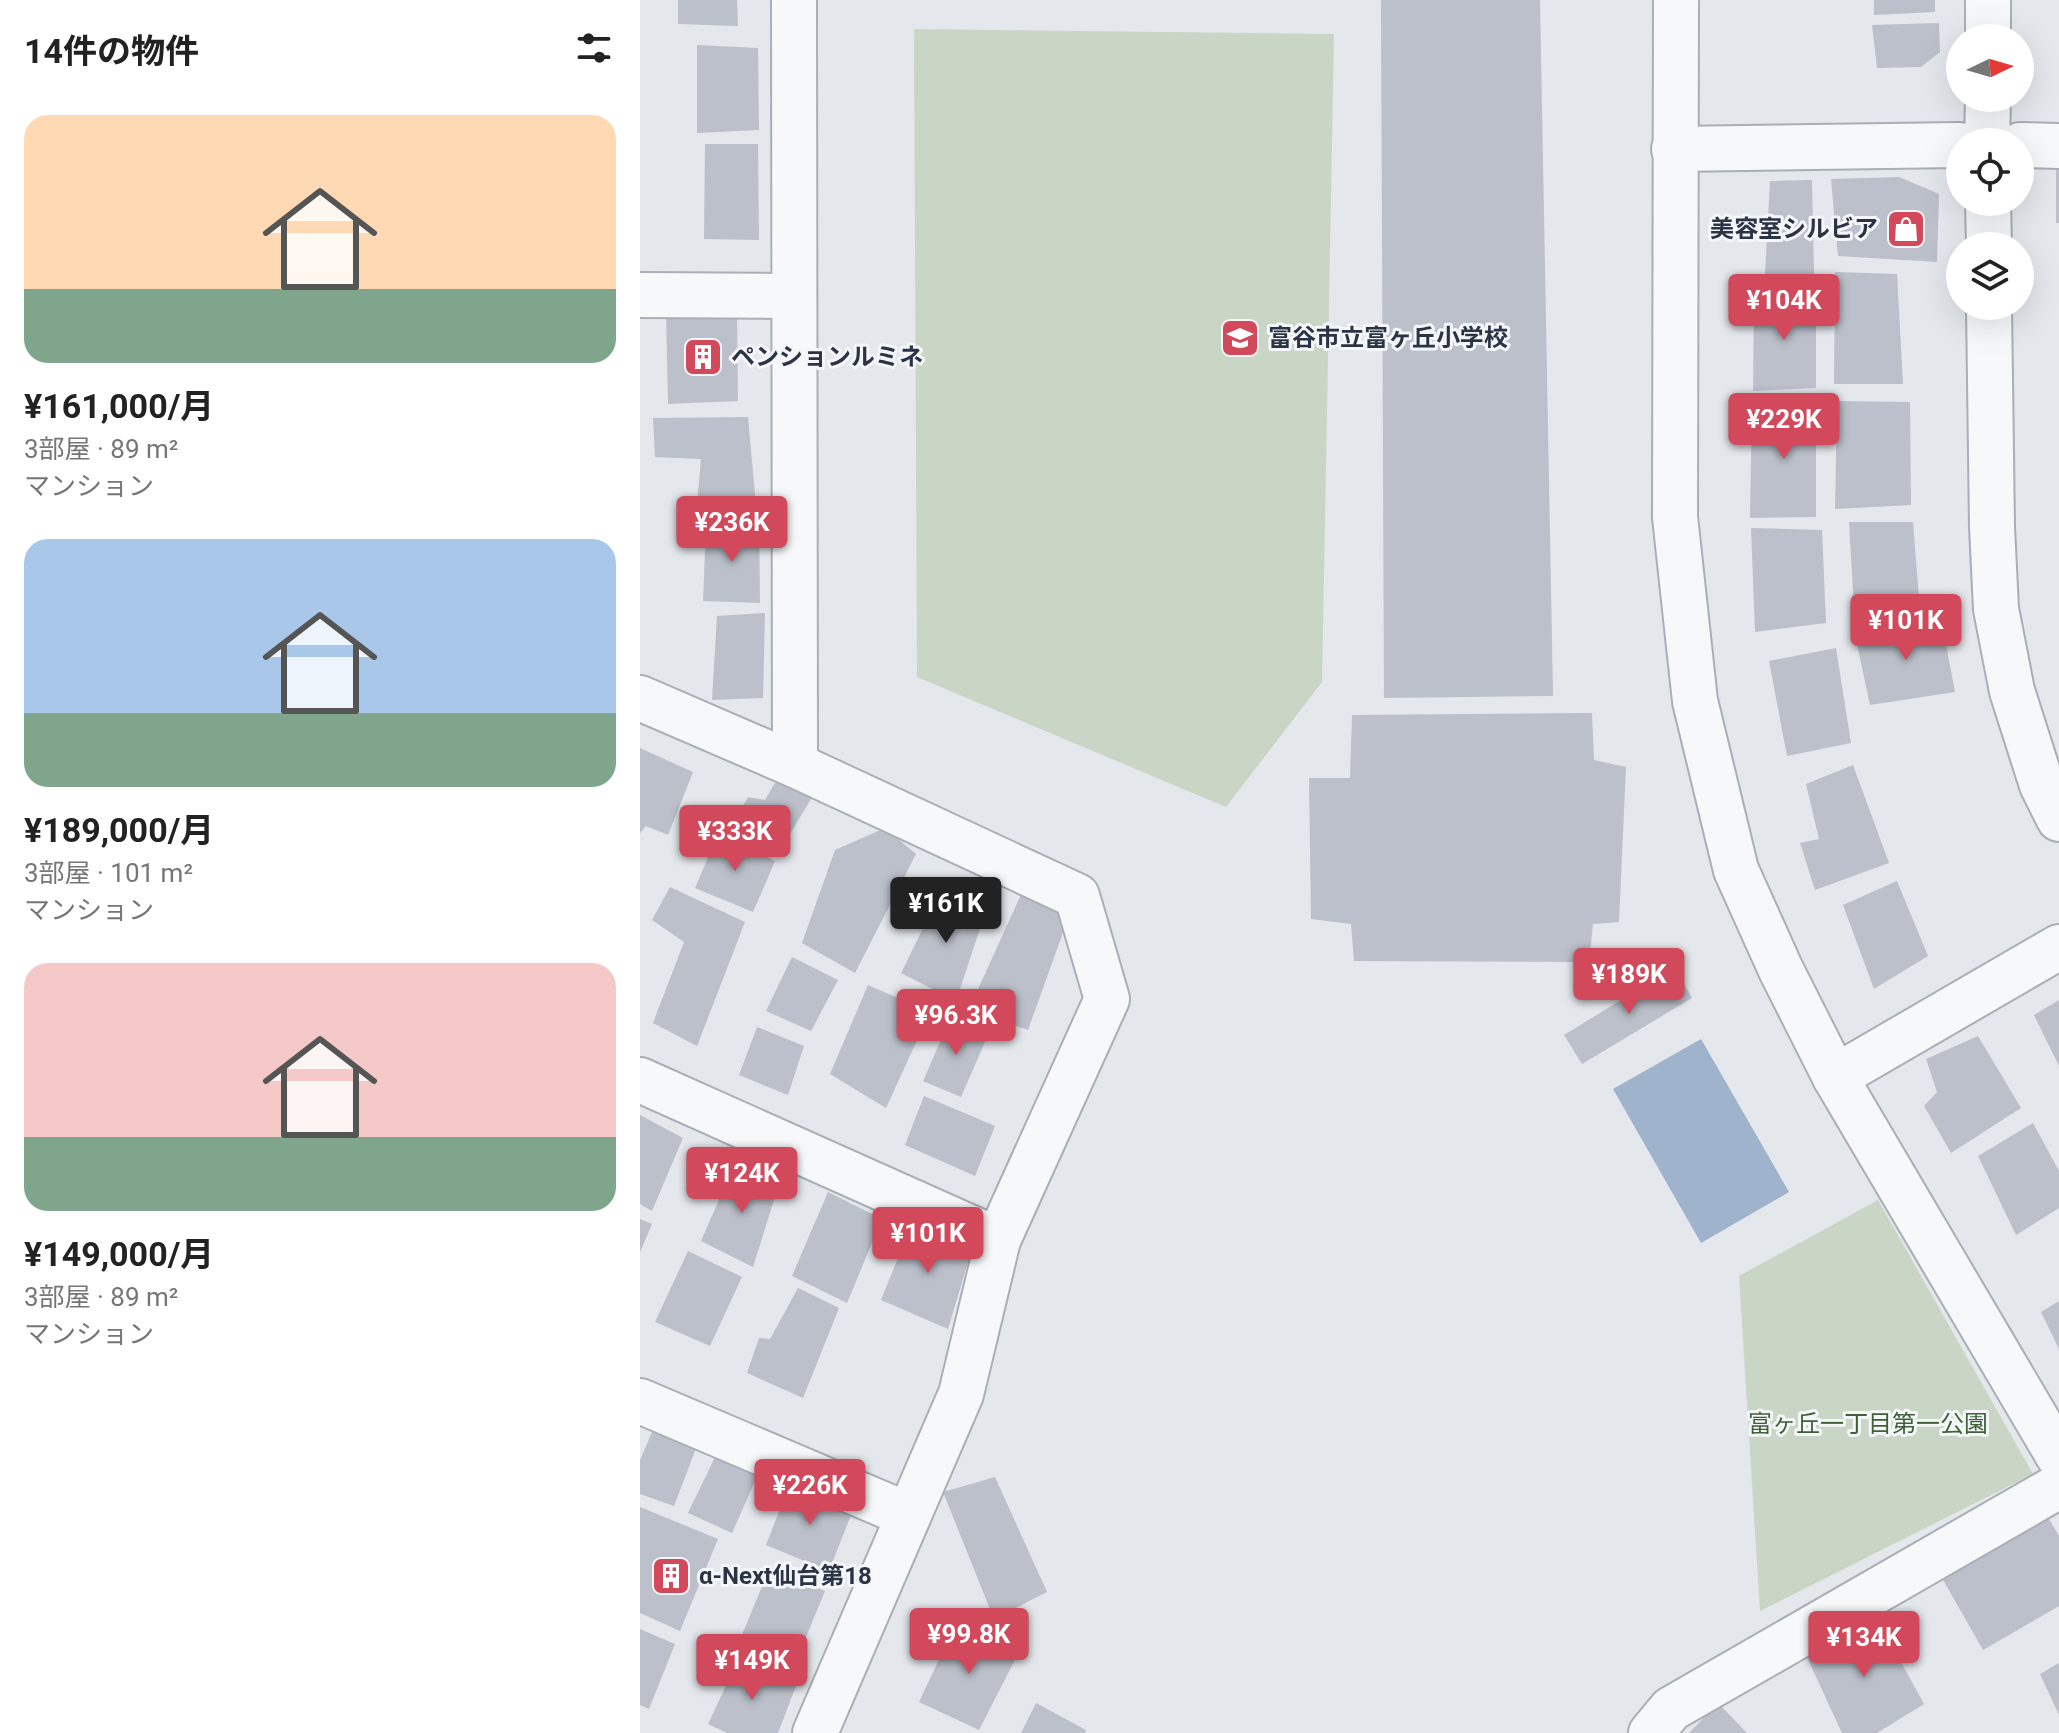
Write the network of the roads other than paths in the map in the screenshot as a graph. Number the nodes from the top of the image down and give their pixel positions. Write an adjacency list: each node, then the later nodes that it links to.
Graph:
1 (794, 0): 10 (street)
2 (1676, 0): 8 (street)
3 (1988, 0): 4 (street)
4 (1988, 24)
5 (1946, 145): 8 (street)
6 (2034, 145): 7 (street)
7 (2059, 146)
8 (1674, 149): 16 (street)
9 (640, 295): 10 (street)
10 (794, 296): 13 (street)
11 (1989, 320): 14 (street)
12 (640, 698): 13 (street)
13 (795, 765): 18 (street)
14 (2059, 819)
15 (2059, 947): 16 (street)
16 (1835, 1077): 20 (street)
17 (640, 1080): 18 (street)
18 (998, 1240): 22 (street)
19 (640, 1401): 22 (street)
20 (2059, 1457)
21 (2059, 1486): 24 (street)
22 (908, 1515): 23 (street)
23 (815, 1733)
24 (1651, 1733)

